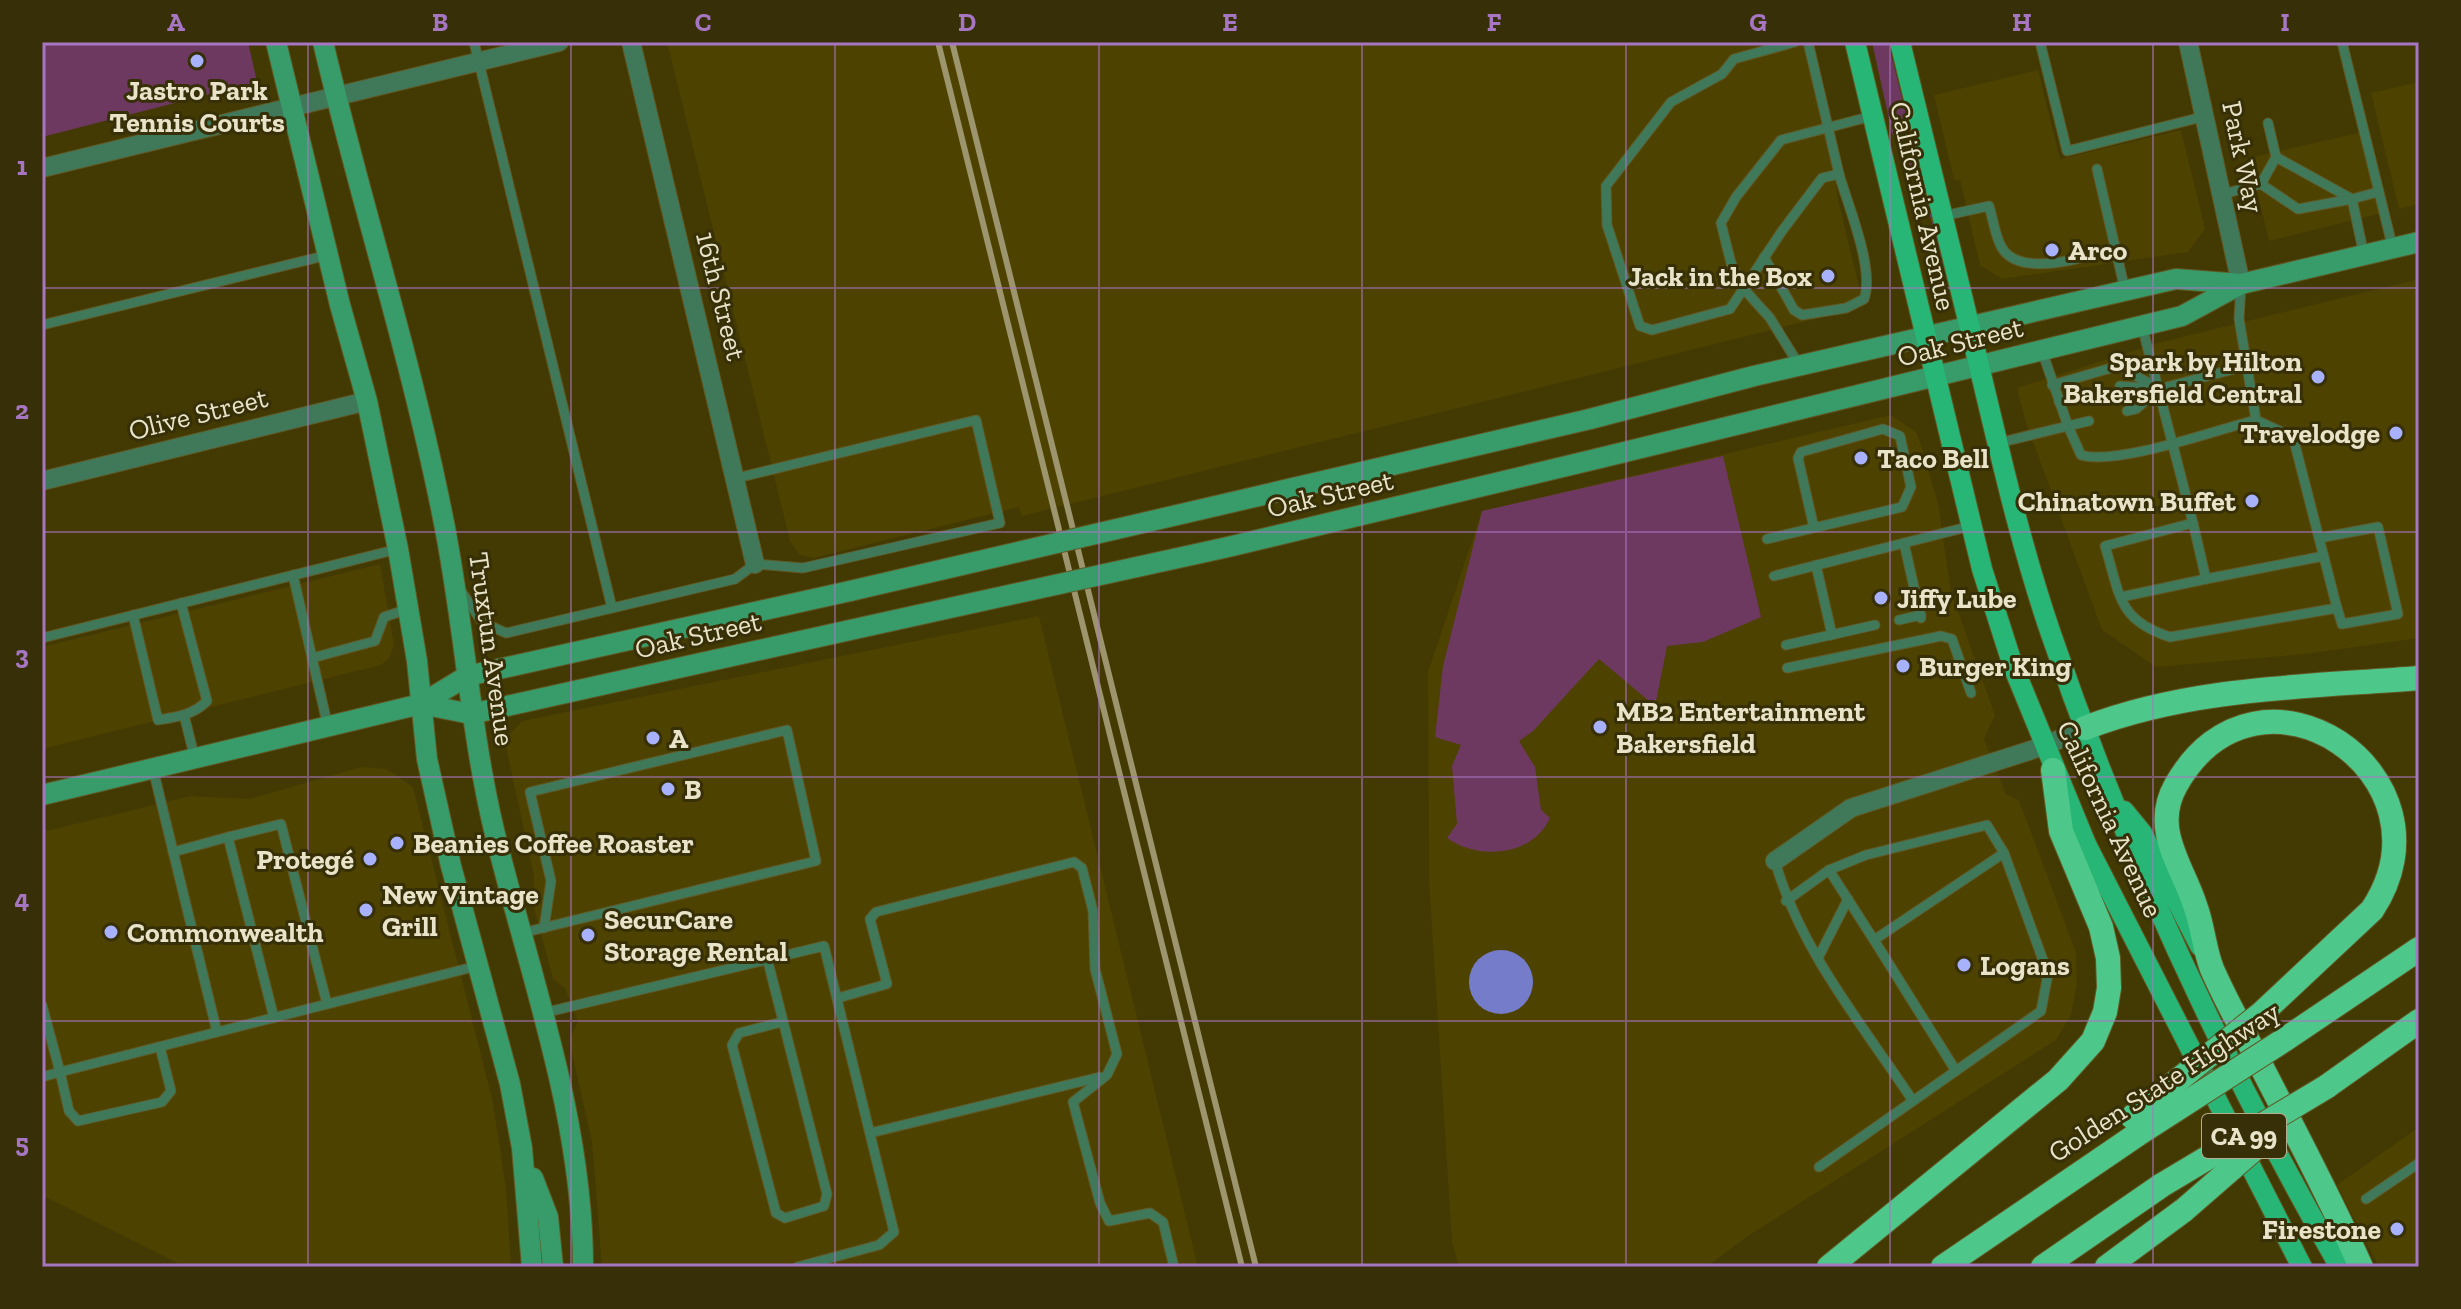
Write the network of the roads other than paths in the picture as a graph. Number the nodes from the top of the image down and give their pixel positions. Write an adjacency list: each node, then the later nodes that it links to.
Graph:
1 (276, 42): 15 (main road)
2 (323, 42): 14 (main road, Truxtun Avenue)
3 (474, 42): 13 (lane)
4 (559, 42): 13 (street)
5 (631, 42): 59 (street, 16th Street)
6 (1795, 42): 36 (lane)
7 (1808, 42): 19 (lane)
8 (1855, 42): 16 (main road, California Avenue)
9 (1900, 42): 28 (main road, California Avenue)
10 (2040, 42): 17 (lane)
11 (2188, 42): 17 (street, Park Way)
12 (2342, 42): 25 (lane)
13 (479, 61): 14 (street); 77 (lane)
14 (336, 95): 15 (street); 74 (main road, Truxtun Avenue)
15 (292, 106): 21 (street); 32 (main road)
16 (1873, 116): 19 (lane); 41 (main road, California Avenue)
17 (2206, 116): 26 (street, Park Way)
18 (2268, 123): 20 (lane)
19 (1826, 129): 23 (lane); 36 (lane)
20 (2276, 157): 24 (lane); 27 (lane)
21 (42, 168)
22 (2097, 169): 30 (lane)
23 (1839, 174): 34 (lane); 34 (lane)
24 (2261, 184): 26 (lane); 27 (lane)
25 (2378, 192): 27 (lane); 31 (lane)
26 (2223, 194): 35 (street, Park Way)
27 (2352, 199): 33 (lane)
28 (1941, 216): 30 (lane); 39 (main road, California Avenue)
29 (2419, 242): 31 (main road, Oak Street)
30 (2116, 249): 37 (lane)
31 (2393, 249): 33 (main road, Oak Street)
32 (328, 255): 38 (lane); 51 (main road)
33 (2364, 255): 35 (main road, Oak Street)
34 (1764, 257): 36 (lane)
35 (2241, 284): 37 (main road, Oak Street); 40 (main road, Oak Street); 44 (lane)
36 (1743, 288): 43 (lane)
37 (2125, 290): 39 (main road, Oak Street)
38 (42, 325)
39 (1969, 326): 41 (main road, Oak Street); 45 (main road, California Avenue)
40 (2142, 326): 42 (main road, Oak Street); 49 (lane)
41 (1925, 336): 43 (main road, Oak Street); 46 (main road, California Avenue)
42 (2042, 351): 45 (main road, Oak Street); 47 (lane)
43 (1799, 365): 88 (main road, Oak Street, bridge)
44 (2249, 365): 49 (lane); 54 (lane)
45 (1979, 367): 46 (main road, Oak Street); 58 (main road, California Avenue)
46 (1935, 378): 62 (main road, California Avenue); 92 (main road, Oak Street, bridge)
47 (2052, 385): 49 (lane); 52 (lane)
48 (2120, 386): 49 (lane)
49 (2159, 389): 53 (lane); 57 (lane)
50 (2081, 396): 52 (lane)
51 (367, 401): 60 (street, Olive Street); 67 (main road)
52 (2059, 402): 56 (lane)
53 (2127, 411)
54 (2256, 420): 57 (lane); 64 (lane)
55 (2089, 421): 56 (lane)
56 (2068, 426): 57 (lane); 58 (lane)
57 (2173, 441): 61 (lane)
58 (1998, 443): 95 (main road, California Avenue)
59 (737, 478): 69 (street, 16th Street); 69 (lane)
60 (42, 481)
61 (2193, 523): 73 (lane); 75 (lane)
62 (1971, 526): 66 (lane); 96 (main road, California Avenue)
63 (1814, 528): 63 (lane); 65 (lane)
64 (2319, 538): 68 (lane); 78 (lane)
65 (1767, 539)
66 (1904, 543): 70 (lane); 81 (lane)
67 (398, 549): 71 (lane); 79 (main road)
68 (2324, 556): 73 (lane); 78 (lane)
69 (755, 564): 77 (lane)
70 (1816, 565): 72 (lane); 83 (lane)
71 (293, 575): 76 (lane); 86 (lane)
72 (1774, 576)
73 (2206, 579): 75 (lane)
74 (455, 581): 77 (lane); 88 (main road, Truxtun Avenue)
75 (2121, 597): 78 (lane)
76 (181, 603): 80 (lane); 93 (lane)
77 (612, 608)
78 (2337, 608)
79 (409, 609): 86 (lane); 91 (main road)
80 (133, 615): 84 (lane); 93 (lane)
81 (1899, 620)
82 (1875, 625): 83 (lane)
83 (1832, 635): 85 (lane)
84 (42, 638)
85 (1786, 645)
86 (312, 658): 94 (lane)
87 (1787, 668): 90 (lane)
88 (467, 676): 91 (main road, Oak Street); 92 (main road, Truxtun Avenue)
89 (2419, 678): 95 (highway)
90 (1971, 693)
91 (421, 704): 92 (main road, Oak Street); 94 (main road, Oak Street); 115 (main road)
92 (471, 714): 110 (main road, Truxtun Avenue)
93 (184, 715): 97 (lane)
94 (328, 727): 97 (main road, Oak Street)
95 (2085, 728): 96 (street); 101 (main road, California Avenue)
96 (2044, 746): 99 (main road, California Avenue); 105 (street)
97 (195, 759): 98 (main road, Oak Street)
98 (153, 769): 100 (main road, Oak Street); 103 (lane)
99 (2053, 770): 143 (highway); 147 (main road, California Avenue)
100 (42, 795)
101 (2111, 795): 116 (main road); 148 (main road, California Avenue)
102 (228, 837): 103 (lane); 118 (lane); 121 (lane)
103 (173, 852): 124 (lane)
104 (2004, 853): 106 (lane); 111 (lane); 126 (lane)
105 (1775, 861): 108 (lane)
106 (1829, 870): 107 (lane); 108 (lane)
107 (1848, 899): 111 (lane); 114 (lane)
108 (1786, 901): 114 (lane)
109 (544, 928): 109 (lane); 110 (lane)
110 (522, 933): 120 (main road, Truxtun Avenue)
111 (1874, 940): 126 (lane)
112 (2419, 949): 132 (highway, Golden State Highway / CA 99, bridge)
113 (767, 958): 117 (lane); 120 (lane); 123 (lane)
114 (1818, 958): 131 (lane)
115 (478, 966): 118 (lane); 134 (main road)
116 (2211, 967): 132 (highway, bridge); 149 (highway)
117 (838, 998): 128 (lane); 133 (lane)
118 (327, 1004): 121 (lane)
119 (42, 1005): 127 (lane)
120 (543, 1013): 140 (main road, Truxtun Avenue)
121 (274, 1018): 124 (lane)
122 (2419, 1021): 130 (highway, CA 99)
123 (782, 1022): 123 (lane)
124 (217, 1032): 125 (lane)
125 (160, 1047): 127 (lane); 127 (lane)
126 (1956, 1071): 131 (lane)
127 (60, 1072): 129 (lane)
128 (1107, 1075): 133 (lane); 142 (lane)
129 (42, 1077)
130 (2326, 1087): 145 (highway, CA 99, bridge); 146 (highway, bridge)
131 (1913, 1101): 136 (lane)
132 (2135, 1126): 144 (highway)
133 (870, 1133): 141 (lane)
134 (522, 1148): 138 (main road); 139 (main road)
135 (2419, 1163): 137 (lane)
136 (1819, 1167)
137 (2366, 1199)
138 (532, 1267)
139 (553, 1267)
140 (583, 1267)
141 (797, 1267)
142 (1174, 1267)
143 (1829, 1267)
144 (1943, 1267)
145 (2043, 1267)
146 (2107, 1267)
147 (2302, 1267)
148 (2340, 1267)
149 (2361, 1267)

